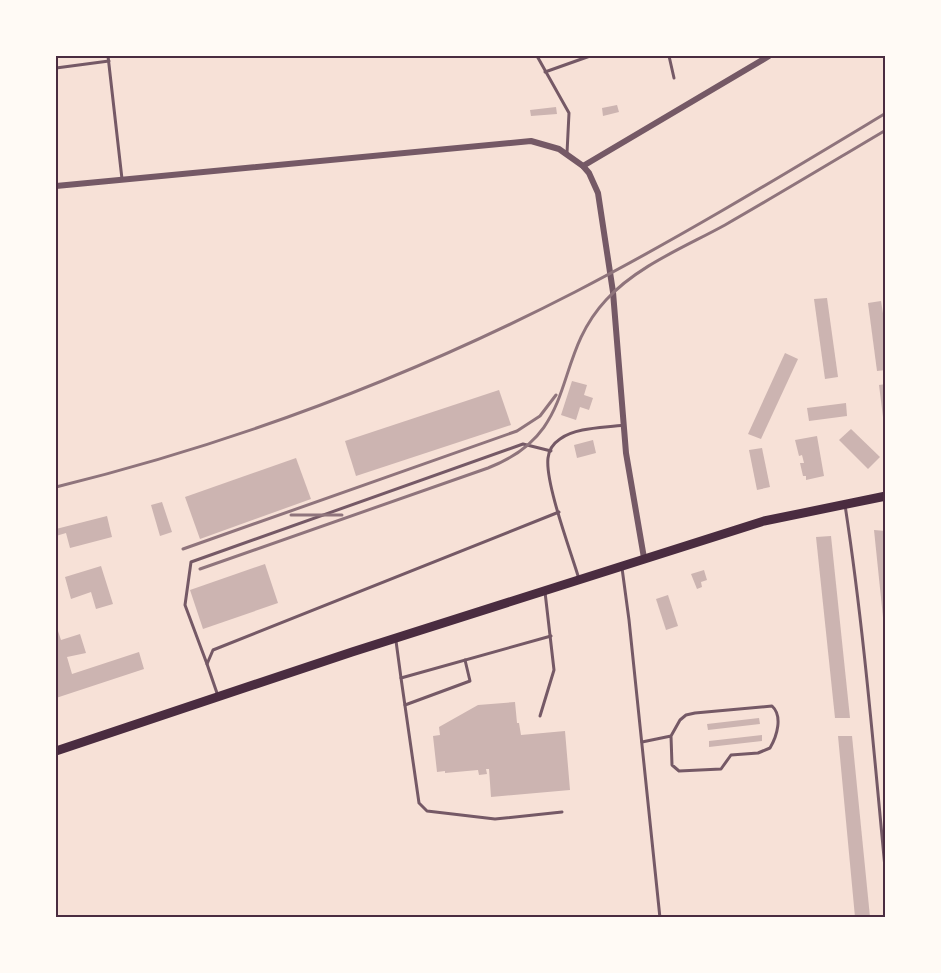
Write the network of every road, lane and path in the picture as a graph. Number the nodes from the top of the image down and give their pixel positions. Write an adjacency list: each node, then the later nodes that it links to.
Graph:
1 (108, 56): 6 (lane)
2 (537, 56): 8 (lane)
3 (590, 56): 8 (lane)
4 (669, 56): 9 (lane)
5 (769, 56): 11 (street)
6 (109, 61): 7 (lane); 12 (lane)
7 (56, 68)
8 (545, 72): 10 (lane)
9 (674, 78)
10 (567, 154): 11 (street); 12 (street)
11 (583, 166): 14 (street)
12 (122, 180): 13 (street)
13 (56, 186)
14 (624, 425): 15 (lane); 19 (street)
15 (550, 451): 18 (lane); 26 (lane)
16 (885, 496): 17 (main road)
17 (845, 504): 19 (main road); 35 (lane)
18 (559, 512): 21 (lane); 26 (lane)
19 (644, 558): 20 (main road)
20 (622, 567): 21 (main road); 32 (lane)
21 (579, 580): 22 (main road)
22 (545, 590): 23 (lane); 24 (main road)
23 (551, 636): 25 (lane); 30 (lane)
24 (396, 638): 27 (lane); 28 (main road)
25 (465, 660): 27 (lane); 29 (lane)
26 (207, 664): 28 (lane)
27 (401, 678): 29 (lane)
28 (218, 697): 33 (main road)
29 (405, 705): 34 (lane)
30 (540, 716)
31 (672, 736): 31 (lane); 32 (lane)
32 (642, 741): 36 (lane)
33 (56, 751)
34 (562, 812)
35 (885, 878)
36 (660, 918)

